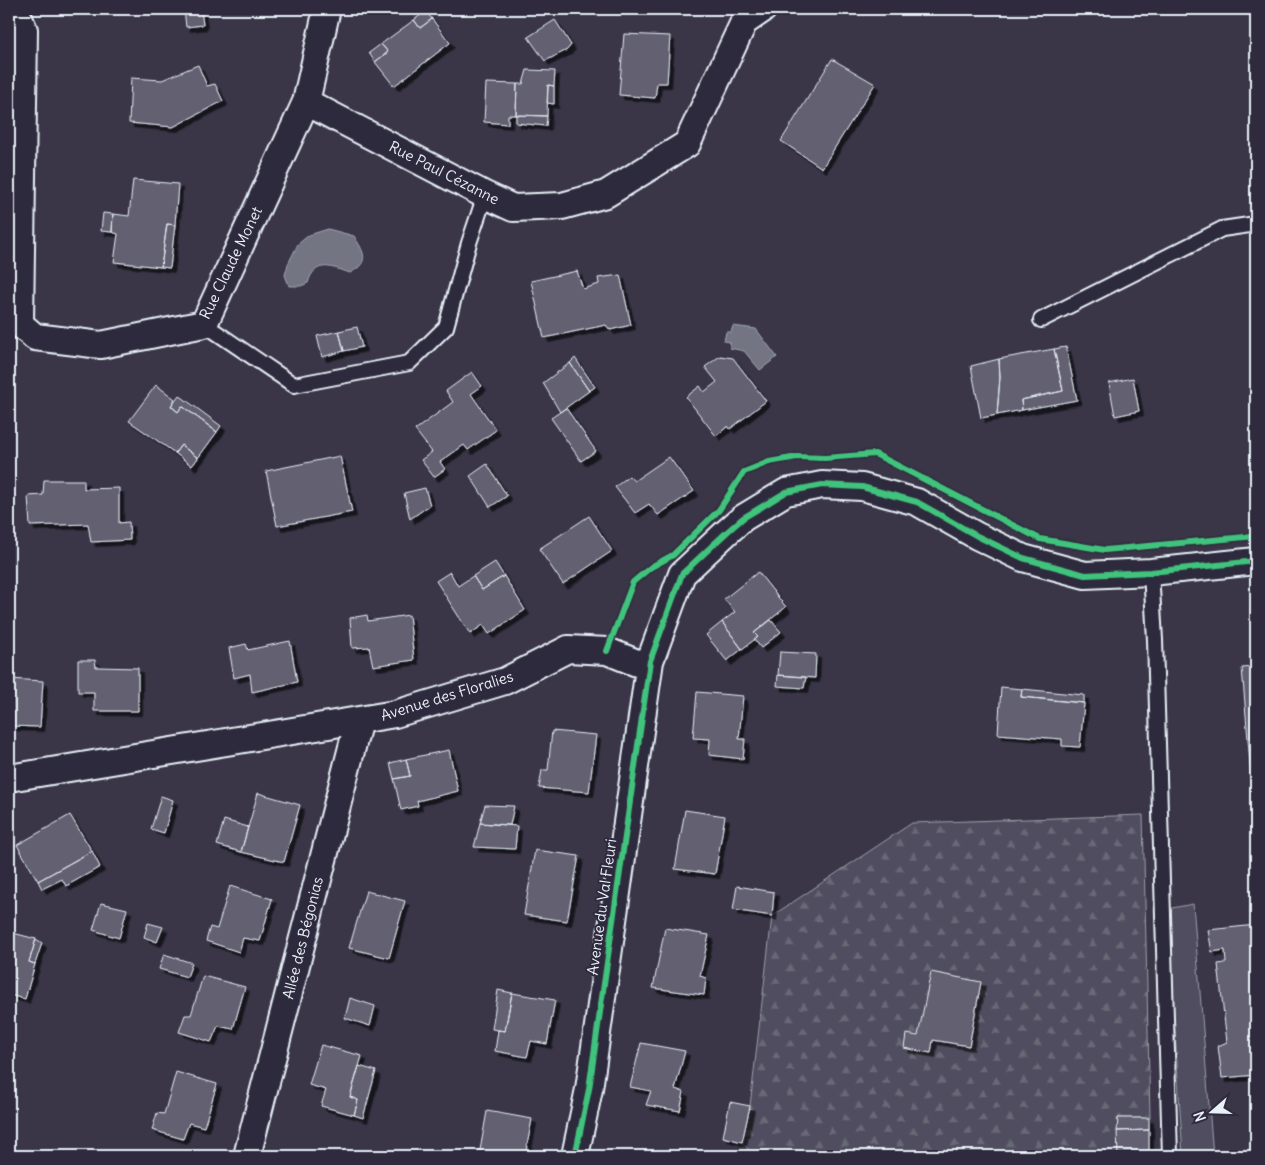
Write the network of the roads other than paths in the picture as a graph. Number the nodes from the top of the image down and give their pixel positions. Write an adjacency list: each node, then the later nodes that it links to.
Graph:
1 (15, 9): 9 (street)
2 (326, 9): 4 (street, Rue Claude Monet)
3 (763, 9): 5 (street, Rue Paul Cézanne)
4 (306, 102): 5 (street, Rue Paul Cézanne); 8 (street, Rue Claude Monet)
5 (486, 196): 8 (lane)
6 (1256, 224): 7 (lane)
7 (1041, 320)
8 (204, 324): 9 (street, Rue Claude Monet)
9 (14, 329)
10 (1256, 560): 11 (street)
11 (1151, 572): 12 (street); 17 (lane)
12 (650, 661): 13 (street, Avenue des Floralies); 16 (street, Avenue du Val Fleuri)
13 (359, 720): 14 (street, Avenue des Floralies); 15 (street, Allée des Bégonias)
14 (9, 778)
15 (247, 1156)
16 (575, 1156)
17 (1170, 1156)

